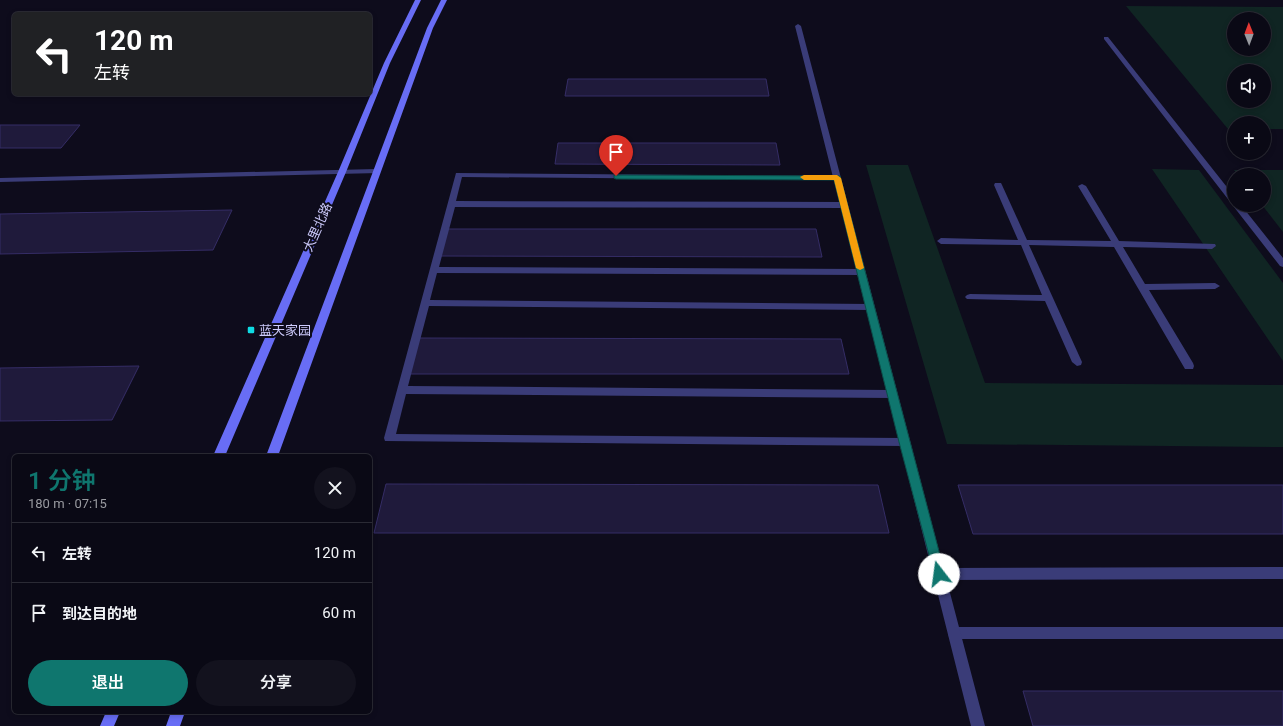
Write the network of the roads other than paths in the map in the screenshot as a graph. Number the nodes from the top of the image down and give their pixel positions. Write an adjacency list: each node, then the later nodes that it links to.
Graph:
1 (418, 0): 5 (main road, 大里北路)
2 (444, 0): 6 (main road)
3 (798, 26): 7 (street)
4 (1106, 38): 11 (street)
5 (342, 171): 6 (street); 8 (street); 33 (main road, 大里北路)
6 (376, 171): 34 (main road)
7 (837, 178): 12 (street); 13 (street)
8 (0, 180)
9 (998, 185): 16 (street)
10 (1082, 186): 17 (street)
11 (1227, 192)
12 (451, 204): 13 (street); 20 (street)
13 (844, 205): 21 (street)
14 (1242, 212): 19 (street)
15 (941, 241): 16 (street)
16 (1024, 242): 17 (street); 25 (street)
17 (1116, 244): 18 (street); 23 (street)
18 (1212, 246)
19 (1283, 264)
20 (434, 270): 21 (street); 26 (street)
21 (861, 272): 27 (street)
22 (1215, 286): 23 (street)
23 (1142, 287): 29 (street)
24 (970, 297): 25 (street)
25 (1049, 298): 28 (street)
26 (425, 303): 27 (street); 30 (street)
27 (870, 307): 31 (street)
28 (1078, 362)
29 (1189, 366)
30 (402, 390): 31 (street); 32 (street)
31 (892, 394): 32 (street)
32 (904, 442): 36 (street)
33 (220, 454)
34 (273, 454)
35 (1283, 573): 36 (street)
36 (939, 574): 37 (street)
37 (954, 633): 38 (street); 43 (street)
38 (1283, 633)
39 (112, 714): 41 (main road)
40 (177, 714): 42 (main road)
41 (107, 726)
42 (172, 726)
43 (978, 726)

